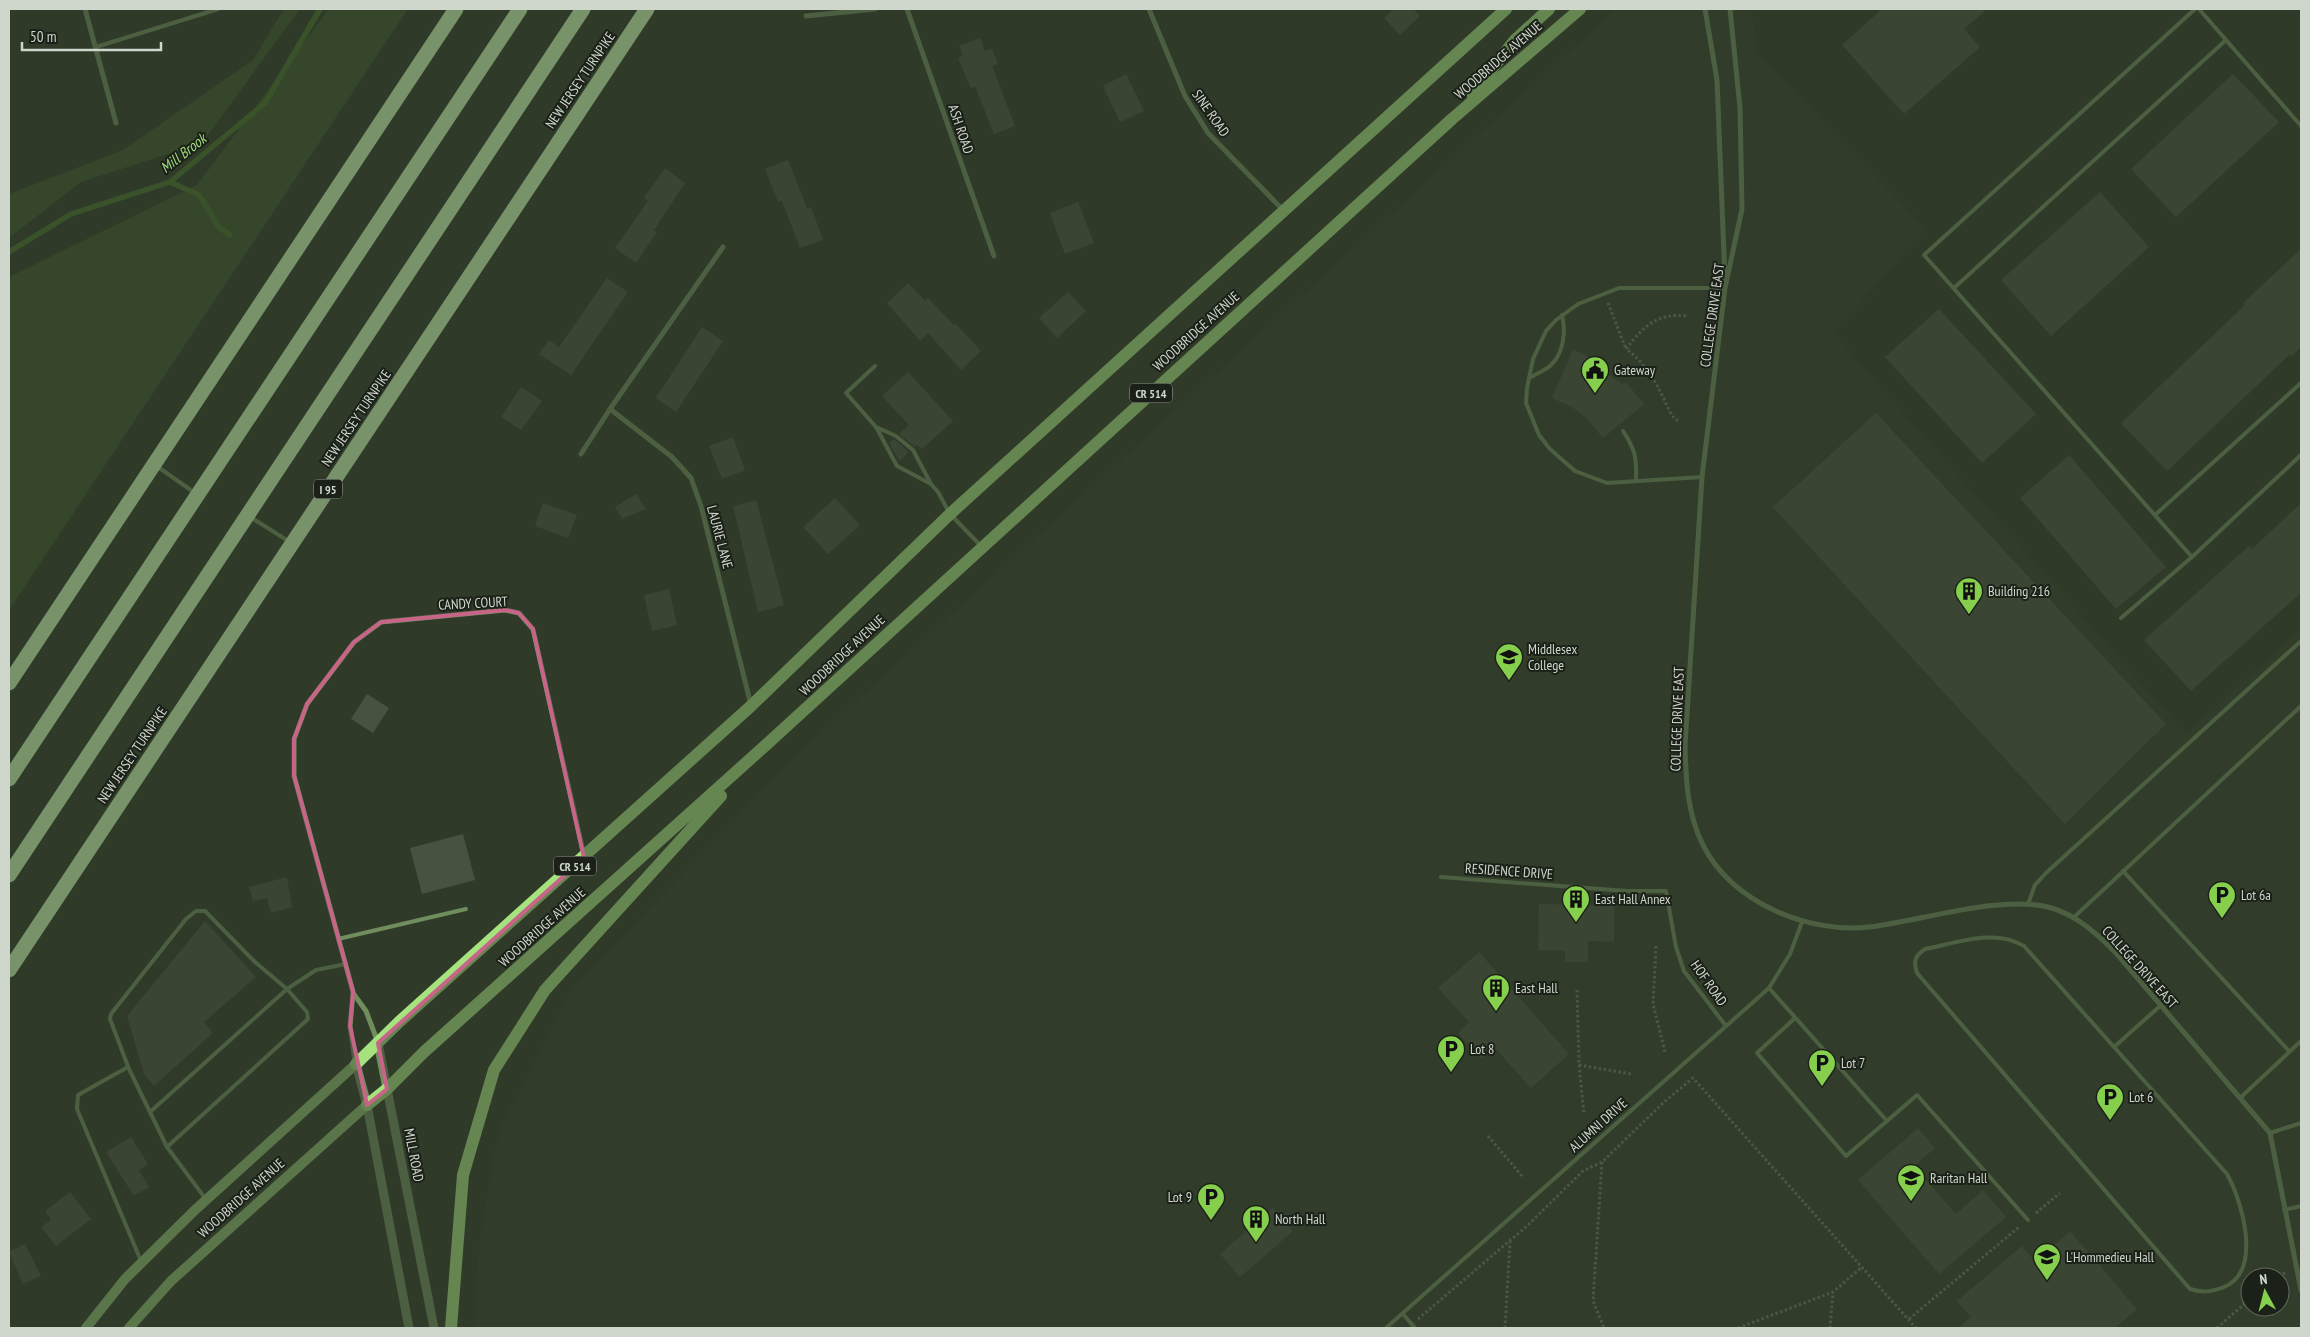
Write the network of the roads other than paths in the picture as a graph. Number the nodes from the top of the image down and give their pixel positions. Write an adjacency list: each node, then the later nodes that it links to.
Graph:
1 (85, 9): 18 (street)
2 (218, 9): 18 (lane)
3 (456, 9): 36 (highway)
4 (520, 9): 40 (highway)
5 (583, 9): 42 (highway)
6 (647, 9): 44 (highway, NEW JERSEY TURNPIKE / I 95)
7 (875, 9): 16 (street)
8 (907, 9): 24 (street, ASH ROAD)
9 (1149, 9): 22 (street, SINE ROAD)
10 (1506, 9): 22 (main road, WOODBRIDGE AVENUE / CR 514)
11 (1549, 9): 19 (main road)
12 (1580, 9): 19 (main road, WOODBRIDGE AVENUE / CR 514)
13 (1706, 9): 25 (street)
14 (1730, 9): 25 (street, COLLEGE DRIVE EAST)
15 (2197, 9): 17 (lane); 26 (lane)
16 (806, 16)
17 (2226, 40): 21 (lane); 26 (lane)
18 (96, 47): 20 (street)
19 (1452, 120): 45 (main road, WOODBRIDGE AVENUE / CR 514)
20 (116, 123)
21 (2301, 126)
22 (1284, 212): 41 (main road, WOODBRIDGE AVENUE / CR 514)
23 (723, 247): 31 (street)
24 (994, 256)
25 (1725, 288): 27 (lane); 37 (street, COLLEGE DRIVE EAST)
26 (1954, 288): 43 (lane)
27 (1562, 315): 29 (lane); 29 (lane)
28 (875, 366): 32 (lane)
29 (1529, 378): 38 (lane)
30 (2301, 383): 43 (lane)
31 (610, 409): 34 (street); 50 (street, LAURIE LANE)
32 (876, 427): 39 (lane); 39 (lane)
33 (1623, 431): 38 (lane)
34 (581, 454)
35 (2301, 456): 46 (lane)
36 (154, 464): 40 (lane); 49 (highway)
37 (1702, 477): 38 (lane); 63 (street, COLLEGE DRIVE EAST)
38 (1636, 480)
39 (931, 484): 41 (lane)
40 (198, 494): 54 (highway)
41 (950, 514): 45 (lane); 50 (main road, WOODBRIDGE AVENUE / CR 514)
42 (247, 515): 44 (lane); 57 (highway)
43 (2155, 516): 46 (lane)
44 (292, 544): 66 (highway, NEW JERSEY TURNPIKE / I 95)
45 (982, 547): 53 (main road, WOODBRIDGE AVENUE / CR 514)
46 (2192, 557): 47 (lane)
47 (2121, 618)
48 (2301, 640): 60 (lane)
49 (9, 683)
50 (751, 706): 55 (main road, WOODBRIDGE AVENUE / CR 514)
51 (2301, 706): 56 (lane)
52 (294, 739): 55 (street, CANDY COURT); 64 (street, MILL ROAD)
53 (767, 744): 79 (main road, WOODBRIDGE AVENUE / CR 514); 98 (main road)
54 (9, 779)
55 (584, 858): 74 (main road, WOODBRIDGE AVENUE / CR 514)
56 (2123, 871): 62 (lane); 76 (lane)
57 (9, 875)
58 (1441, 877): 59 (lane, RESIDENCE DRIVE)
59 (1666, 891): 72 (lane, HOF ROAD)
60 (2028, 904): 62 (street, COLLEGE DRIVE EAST); 63 (street, COLLEGE DRIVE EAST)
61 (466, 908): 64 (lane)
62 (2073, 918): 70 (street, COLLEGE DRIVE EAST)
63 (1802, 922): 68 (lane, ALUMNI DRIVE)
64 (338, 939): 65 (street, MILL ROAD)
65 (346, 964): 67 (lane); 69 (street, MILL ROAD)
66 (9, 970)
67 (287, 988): 78 (lane); 82 (lane); 86 (lane)
68 (1769, 988): 71 (lane); 72 (lane, ALUMNI DRIVE)
69 (353, 992): 74 (street, MILL ROAD); 77 (street, MILL ROAD)
70 (2160, 1006): 75 (lane); 80 (street, COLLEGE DRIVE EAST)
71 (1795, 1018): 83 (lane); 83 (lane)
72 (1726, 1026): 93 (lane, ALUMNI DRIVE)
73 (2301, 1040): 76 (lane)
74 (378, 1043): 77 (main road, WOODBRIDGE AVENUE / CR 514); 79 (street, MILL ROAD)
75 (2114, 1047): 75 (lane)
76 (2289, 1051): 80 (lane)
77 (356, 1064): 81 (street, MILL ROAD); 87 (main road, WOODBRIDGE AVENUE / CR 514)
78 (128, 1066): 82 (lane); 91 (lane)
79 (387, 1089): 81 (main road, WOODBRIDGE AVENUE / CR 514); 97 (street, MILL ROAD)
80 (2240, 1098): 85 (street, COLLEGE DRIVE EAST)
81 (367, 1105): 95 (main road, WOODBRIDGE AVENUE / CR 514); 96 (street, MILL ROAD)
82 (150, 1112): 86 (lane)
83 (1886, 1121): 90 (lane)
84 (2301, 1123): 85 (lane)
85 (2270, 1133): 89 (street)
86 (167, 1147): 87 (lane)
87 (206, 1200): 91 (main road, WOODBRIDGE AVENUE / CR 514)
88 (2301, 1206): 89 (lane)
89 (2284, 1210): 92 (street)
90 (2028, 1220)
91 (142, 1263): 94 (main road, WOODBRIDGE AVENUE / CR 514)
92 (2301, 1290)
93 (1403, 1314): 99 (lane, ALUMNI DRIVE); 100 (lane)
94 (86, 1328)
95 (129, 1328)
96 (409, 1328)
97 (434, 1328)
98 (451, 1328)
99 (1386, 1328)
100 (1415, 1328)

